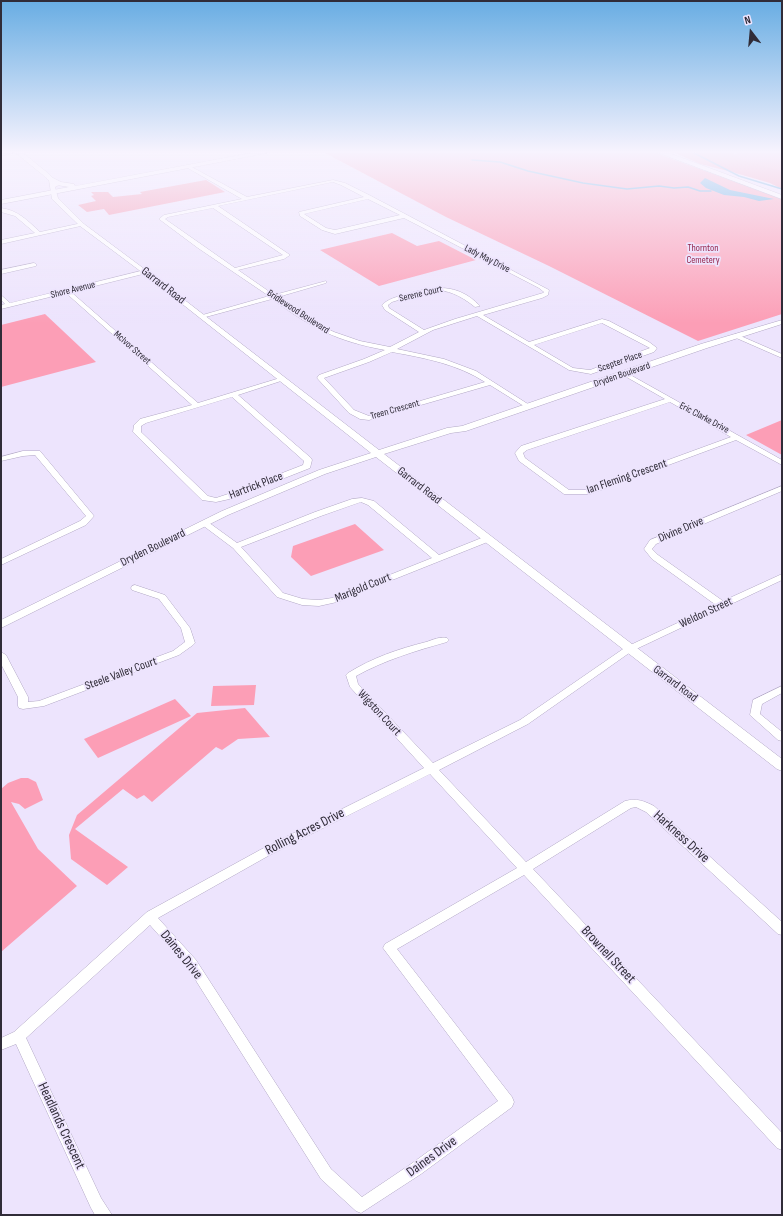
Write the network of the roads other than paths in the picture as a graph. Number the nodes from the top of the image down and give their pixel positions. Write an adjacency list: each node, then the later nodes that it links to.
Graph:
1 (1, 210): 9 (street)
2 (69, 210): 8 (street, Garrard Road)
3 (196, 210): 12 (street, Bridlewood Boulevard)
4 (220, 210): 12 (street)
5 (311, 210): 7 (street)
6 (392, 210): 7 (street, Lady May Drive)
7 (404, 216): 22 (street, Lady May Drive)
8 (82, 225): 9 (street); 14 (street, Garrard Road)
9 (39, 234): 10 (street)
10 (1, 242)
11 (34, 265): 13 (street)
12 (233, 270): 18 (street, Bridlewood Boulevard)
13 (1, 272)
14 (145, 272): 16 (street, Shore Avenue); 23 (street, Garrard Road)
15 (324, 282): 18 (street)
16 (67, 291): 19 (street, Shore Avenue); 35 (street, McIvor Street)
17 (1, 297): 19 (street)
18 (274, 297): 23 (street); 28 (street, Bridlewood Boulevard)
19 (9, 305): 21 (street, Shore Avenue)
20 (477, 306): 25 (street, Serene Court)
21 (1, 307)
22 (479, 315): 25 (street, Lady May Drive); 27 (street, Scepter Place)
23 (202, 316): 31 (street, Garrard Road)
24 (782, 322): 26 (street, Dryden Boulevard)
25 (424, 332): 28 (street, Lady May Drive)
26 (736, 336): 29 (street); 30 (street, Dryden Boulevard)
27 (529, 344): 27 (street, Scepter Place)
28 (391, 349): 32 (street, Bridlewood Boulevard); 32 (street, Treen Crescent)
29 (782, 356)
30 (625, 374): 34 (street, Eric Clarke Drive); 36 (street, Dryden Boulevard)
31 (282, 379): 33 (street, Hartrick Place); 38 (street, Garrard Road)
32 (490, 383): 36 (street, Bridlewood Boulevard)
33 (233, 395): 35 (street, Hartrick Place); 35 (street, Hartrick Place)
34 (670, 400): 37 (street, Eric Clarke Drive); 37 (street, Ian Fleming Crescent)
35 (197, 406)
36 (529, 407): 38 (street, Dryden Boulevard)
37 (737, 437): 40 (street, Eric Clarke Drive)
38 (380, 456): 42 (street, Dryden Boulevard); 43 (street, Garrard Road)
39 (1, 459): 46 (street)
40 (782, 463)
41 (782, 488): 49 (street, Divine Drive)
42 (204, 524): 44 (street, Marigold Court); 50 (street, Dryden Boulevard)
43 (487, 539): 45 (street, Marigold Court); 52 (street, Garrard Road)
44 (236, 546): 45 (street); 45 (street, Marigold Court)
45 (437, 558)
46 (1, 562)
47 (782, 577): 49 (street, Weldon Street)
48 (135, 588): 53 (street, Steele Valley Court)
49 (722, 605): 52 (street, Weldon Street)
50 (1, 624)
51 (444, 640): 57 (street, Wigston Court)
52 (629, 649): 56 (street, Garrard Road); 57 (street, Rolling Acres Drive)
53 (1, 655)
54 (782, 689): 55 (street)
55 (782, 737)
56 (782, 766)
57 (432, 769): 58 (street, Brownell Street); 59 (street, Rolling Acres Drive)
58 (526, 868): 59 (street, Daines Drive); 60 (street, Harkness Drive); 63 (street, Brownell Street)
59 (151, 916): 61 (street, Rolling Acres Drive)
60 (782, 930)
61 (19, 1036): 62 (street, Rolling Acres Drive); 64 (street, Headlands Crescent)
62 (1, 1044)
63 (782, 1142)
64 (104, 1215)

